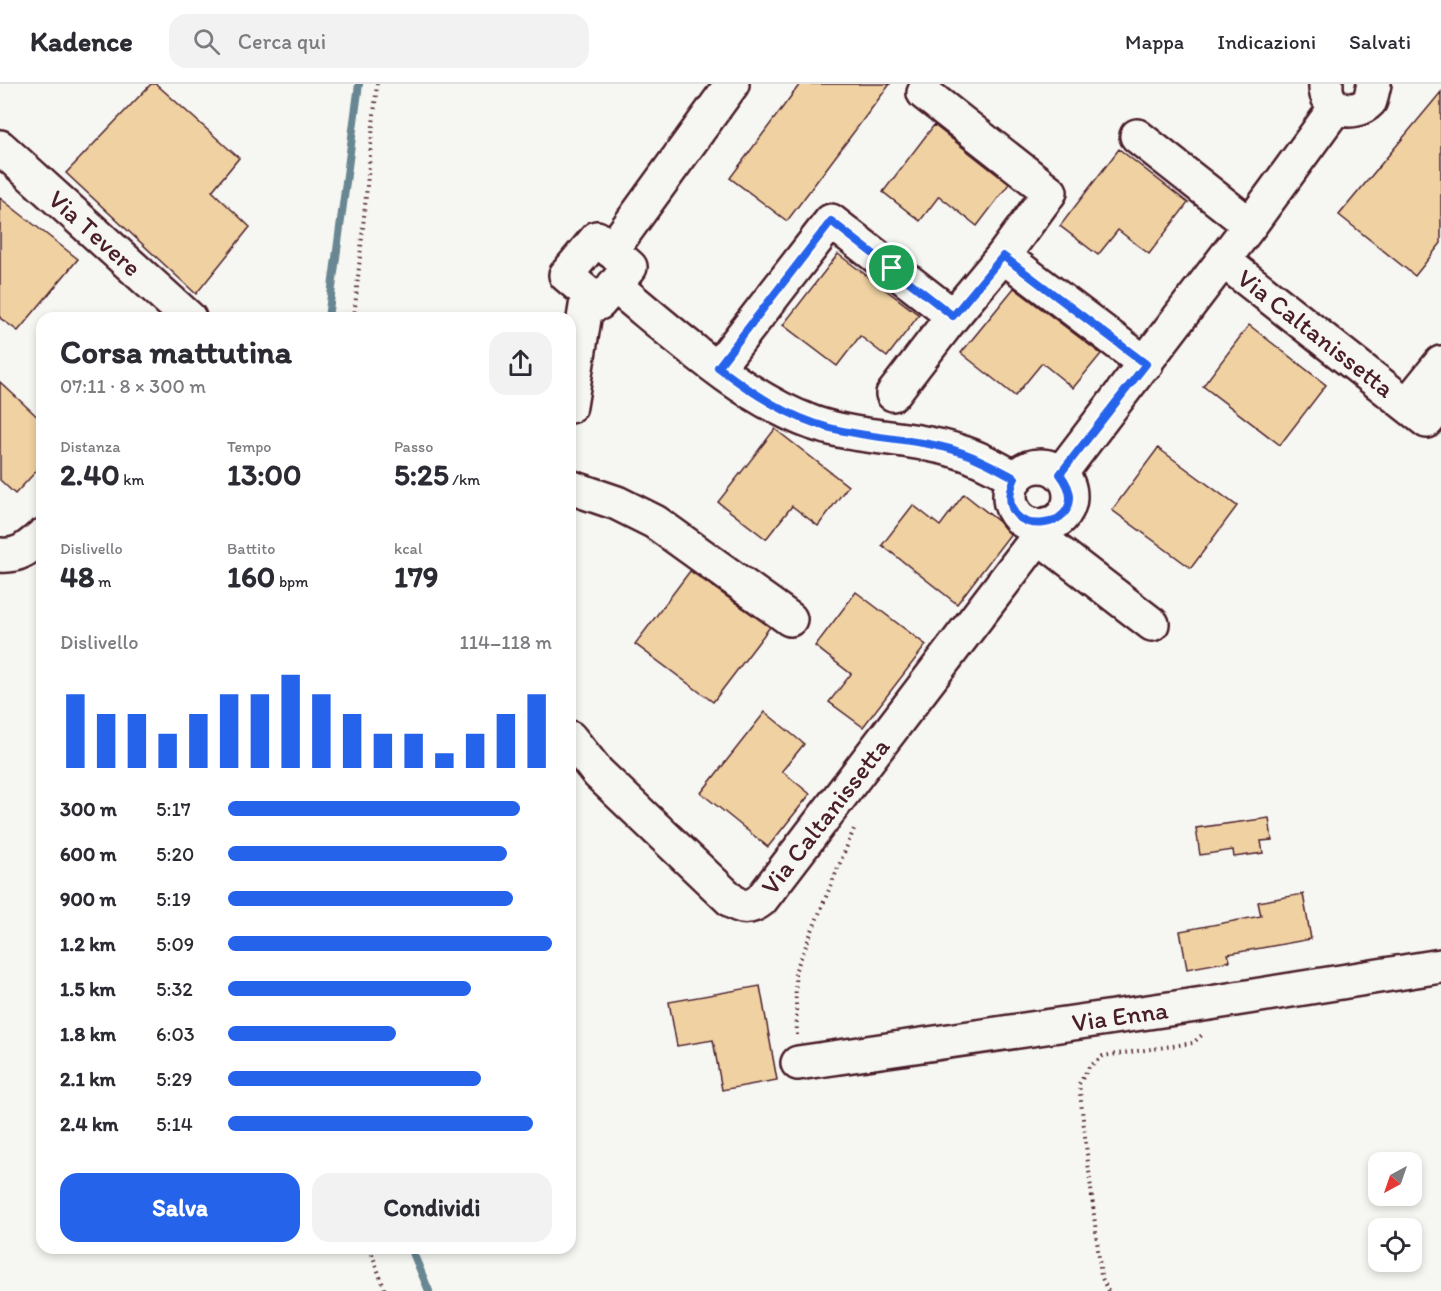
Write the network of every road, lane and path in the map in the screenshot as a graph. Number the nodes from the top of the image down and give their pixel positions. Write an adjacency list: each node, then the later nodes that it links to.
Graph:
1 (377, 84): 14 (path)
2 (732, 84): 9 (street)
3 (1374, 84): 5 (street, Via Caltanissetta)
4 (924, 93): 10 (street)
5 (1331, 95): 8 (street, Via Caltanissetta)
6 (1137, 136): 8 (street, Via Caltanissetta)
7 (0, 147): 13 (street, Via Tevere)
8 (1250, 225): 11 (street, Via Caltanissetta)
9 (611, 251): 12 (street); 12 (street)
10 (1003, 256): 15 (street); 17 (street)
11 (1224, 261): 17 (street, Via Caltanissetta); 21 (street, Via Caltanissetta)
12 (601, 290): 18 (street); 19 (street)
13 (182, 312)
14 (355, 312)
15 (953, 316): 18 (street); 20 (street)
16 (1441, 363): 21 (street, Via Caltanissetta)
17 (1146, 364): 22 (street, Via Caltanissetta)
18 (718, 367): 23 (street)
19 (576, 384)
20 (893, 394)
21 (1425, 410)
22 (1060, 474): 23 (street); 25 (street)
23 (1015, 478): 25 (street)
24 (576, 489): 28 (street)
25 (1044, 530): 29 (street); 31 (street, Via Caltanissetta)
26 (36, 541): 27 (street)
27 (0, 555)
28 (790, 619)
29 (1152, 624)
30 (576, 746): 31 (street, Via Caltanissetta)
31 (835, 804): 34 (path)
32 (1441, 966): 33 (street, Via Enna)
33 (1210, 1003): 34 (street, Via Enna); 37 (path)
34 (798, 1063)
35 (372, 1254): 36 (path)
36 (385, 1291)
37 (1108, 1291)

